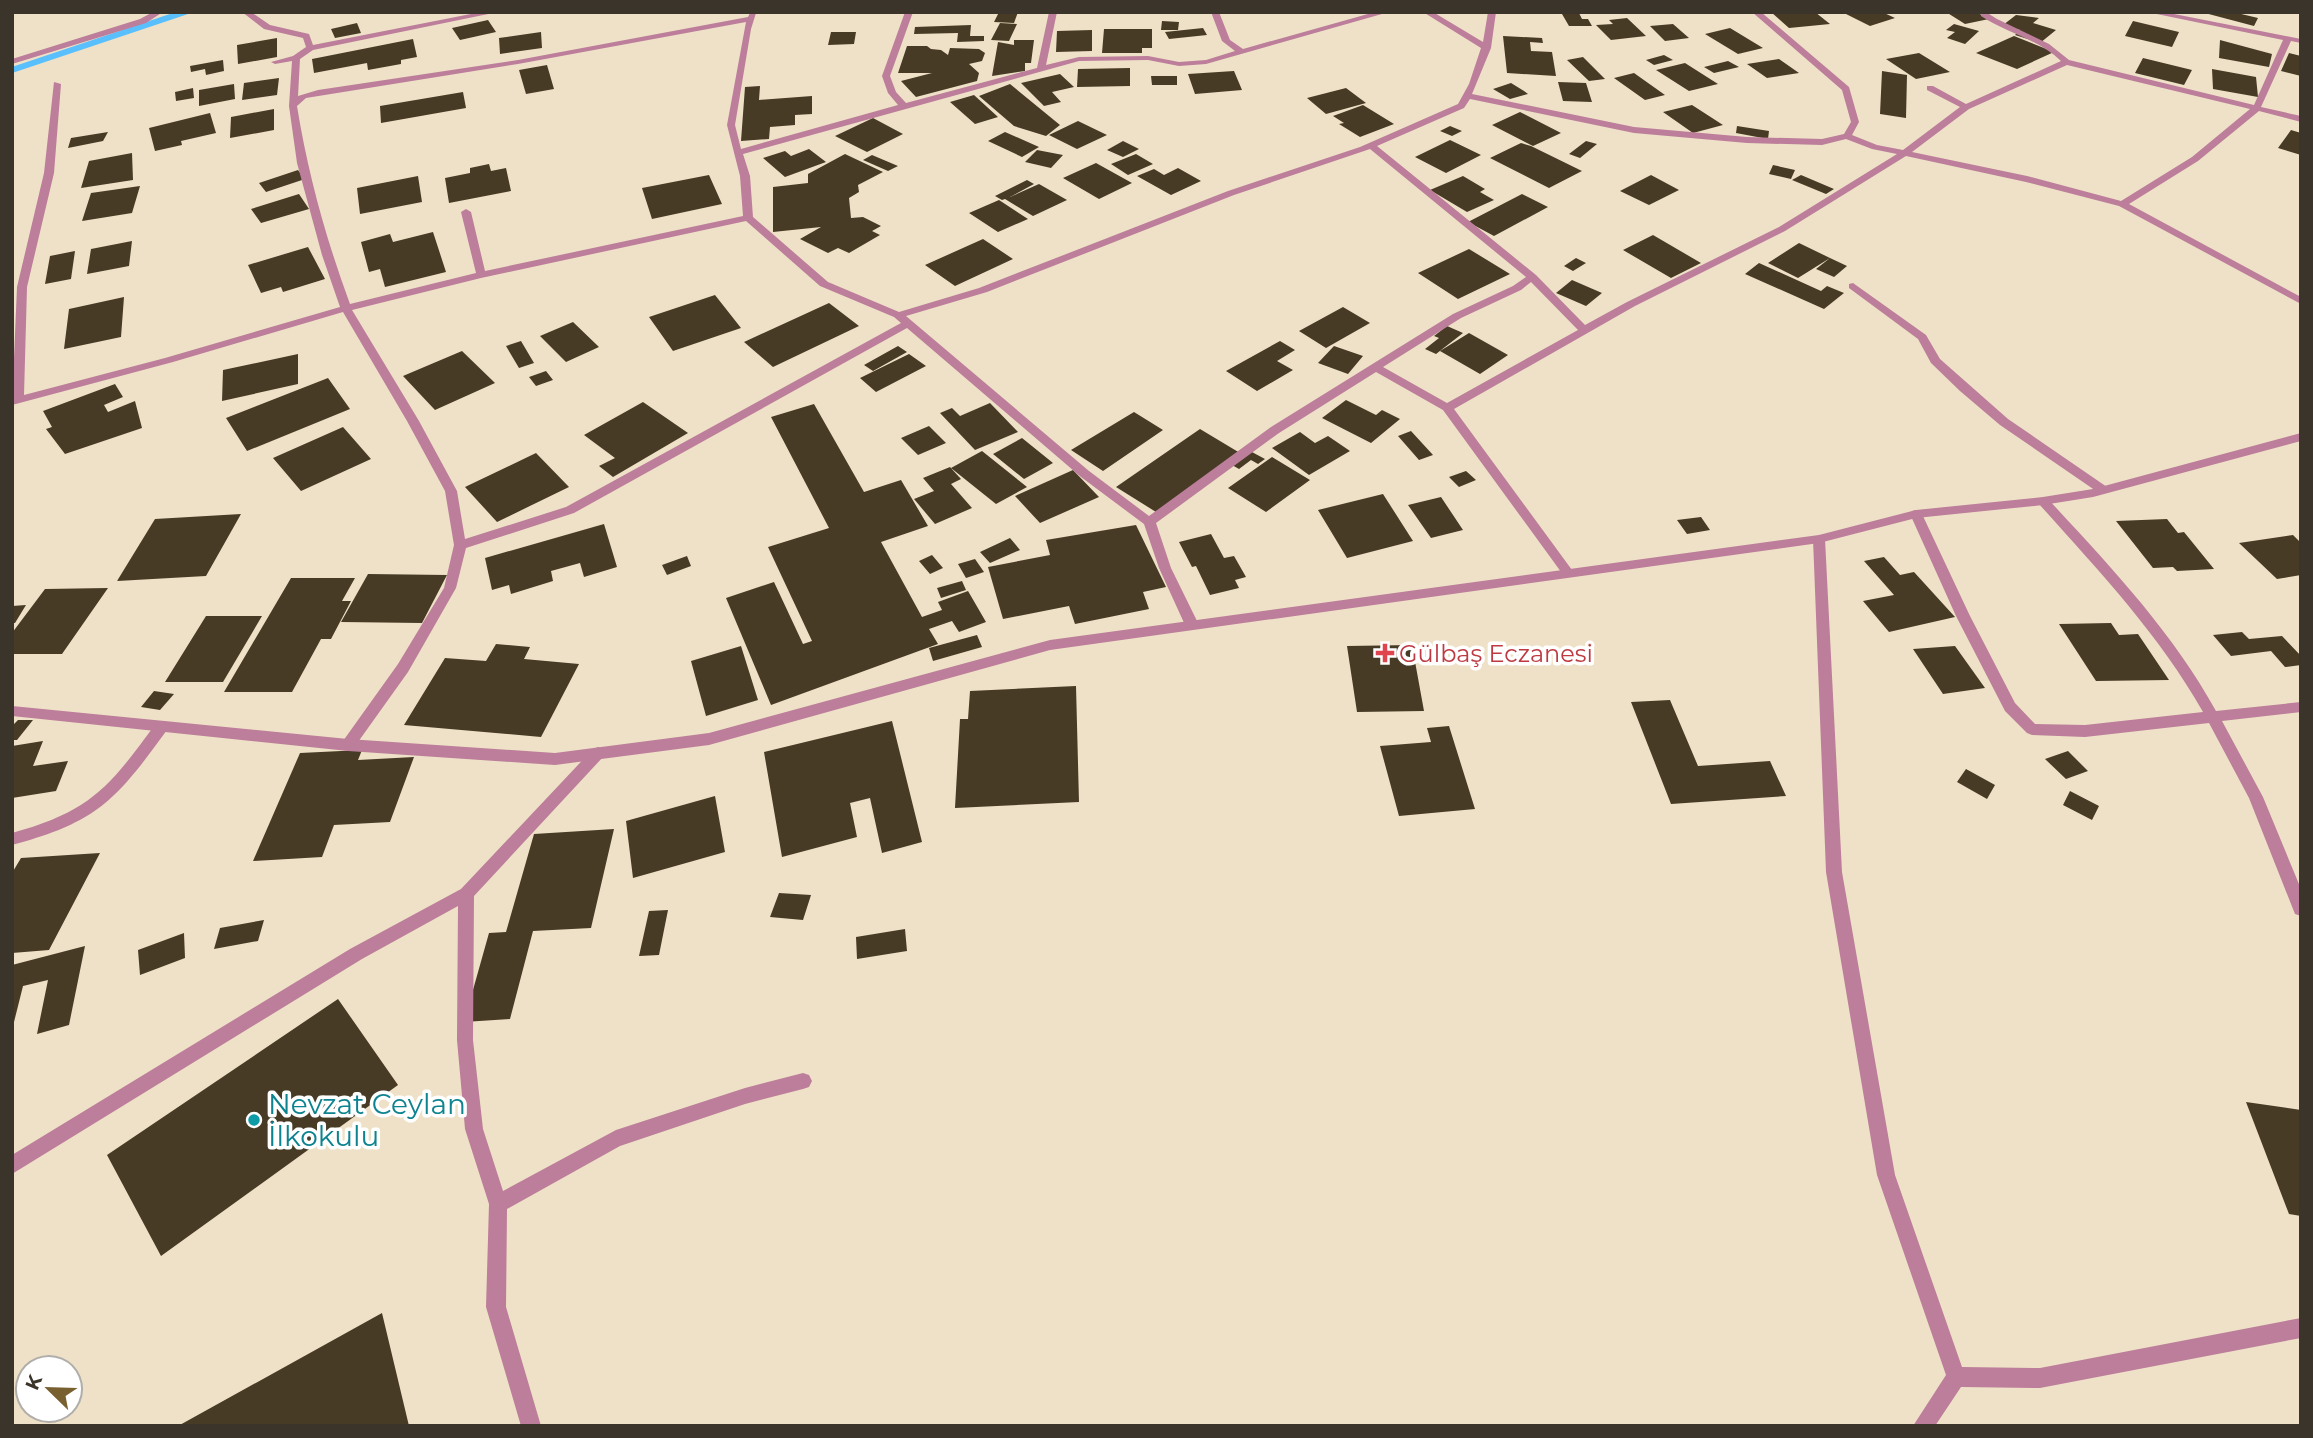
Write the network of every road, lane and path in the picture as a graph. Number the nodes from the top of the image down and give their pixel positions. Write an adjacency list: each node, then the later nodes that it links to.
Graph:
1 (159, 12): 20 (street)
2 (246, 12): 16 (street)
3 (494, 12): 16 (street)
4 (909, 12): 27 (street)
5 (1053, 12): 23 (street)
6 (1215, 12): 18 (street)
7 (1385, 12): 18 (street)
8 (1427, 12): 17 (street)
9 (1492, 12): 17 (street)
10 (1756, 12): 32 (street)
11 (1987, 12): 22 (street)
12 (2151, 12): 14 (street)
13 (753, 16): 28 (street); 34 (street)
14 (2288, 38): 15 (street); 30 (street)
15 (2301, 41)
16 (310, 48): 19 (street)
17 (1487, 48): 26 (street)
18 (1241, 52): 23 (street)
19 (296, 58): 21 (street); 28 (street)
20 (12, 62)
21 (275, 62)
22 (2066, 62): 29 (street); 30 (street)
23 (1041, 69): 27 (street)
24 (57, 84): 42 (street)
25 (1930, 88): 29 (street)
26 (1468, 96): 32 (street); 33 (street)
27 (903, 105): 34 (street)
28 (293, 106): 44 (street)
29 (1966, 107): 35 (street)
30 (2256, 109): 31 (street); 36 (street)
31 (2301, 120)
32 (1847, 136): 35 (street)
33 (1371, 146): 40 (street); 45 (street)
34 (738, 153): 38 (street)
35 (1905, 153): 36 (street); 46 (street)
36 (2122, 204): 43 (street)
37 (466, 212): 39 (street)
38 (748, 218): 39 (street); 45 (street)
39 (481, 275): 44 (street)
40 (1532, 277): 46 (street); 47 (street)
41 (1853, 286): 51 (street)
42 (17, 288): 48 (street)
43 (2301, 301)
44 (346, 309): 48 (street); 56 (street)
45 (902, 320): 54 (street); 56 (street)
46 (1584, 330): 49 (street)
47 (1377, 368): 49 (street); 54 (street)
48 (15, 402)
49 (1447, 408): 57 (street)
50 (2301, 437): 51 (street)
51 (2103, 490): 52 (street)
52 (2043, 501): 53 (street); 61 (street)
53 (1916, 513): 55 (street); 61 (street)
54 (1149, 522): 58 (street)
55 (1819, 539): 57 (street); 72 (street)
56 (460, 545): 63 (street)
57 (1568, 573): 58 (street)
58 (1192, 625): 64 (street)
59 (2301, 707): 61 (street)
60 (12, 711): 62 (street)
61 (2213, 719): 67 (street)
62 (162, 726): 63 (street); 65 (street)
63 (348, 745): 64 (street)
64 (598, 753): 66 (street)
65 (12, 839)
66 (466, 894): 69 (street); 70 (street)
67 (2301, 909)
68 (803, 1081): 70 (street)
69 (12, 1166)
70 (498, 1204): 73 (street)
71 (2301, 1328): 72 (street)
72 (1956, 1377): 74 (street)
73 (531, 1426)
74 (1923, 1426)

